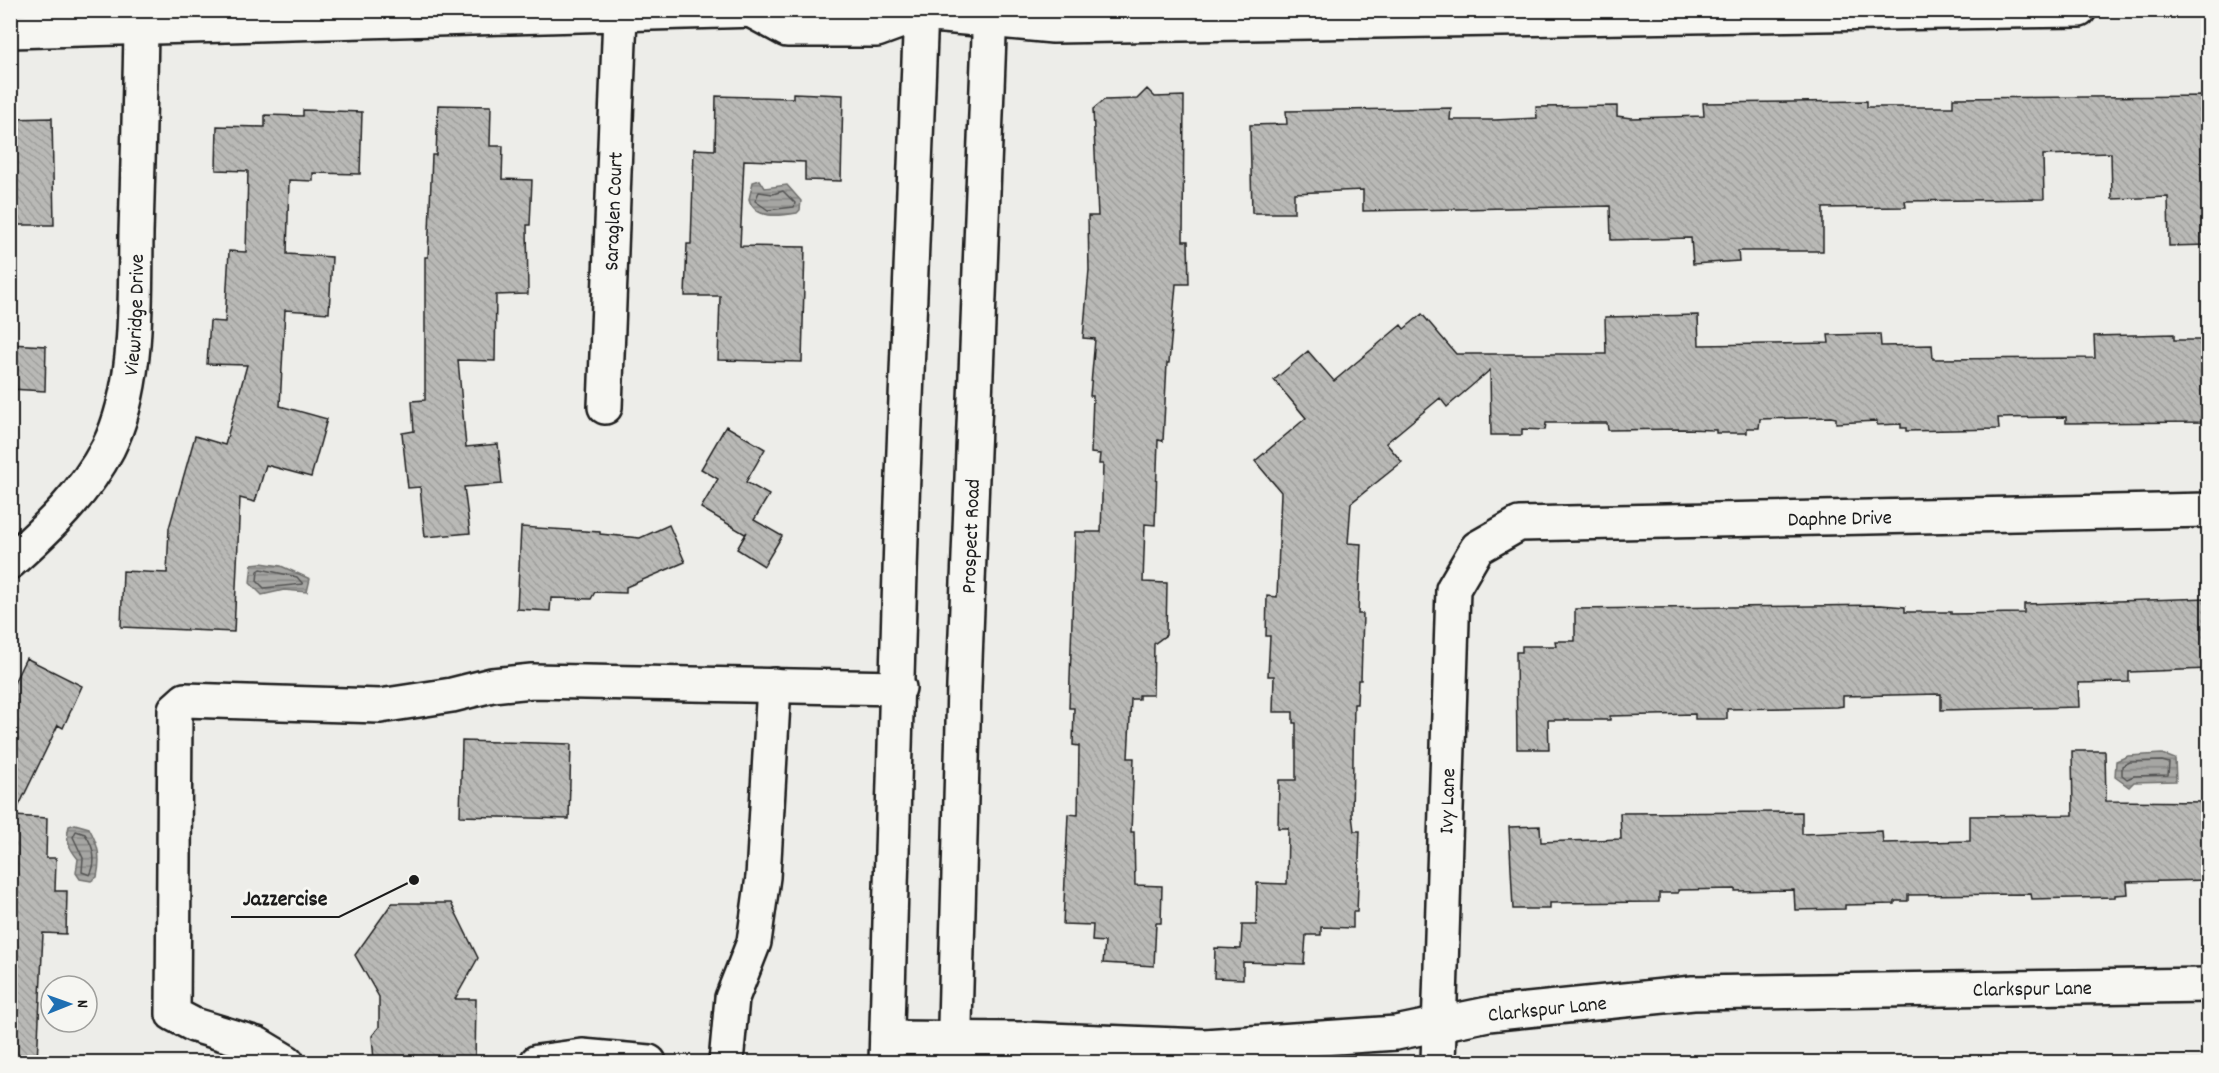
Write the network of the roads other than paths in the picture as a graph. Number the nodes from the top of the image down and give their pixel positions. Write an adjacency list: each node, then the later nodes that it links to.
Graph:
1 (2079, 10): 5 (street)
2 (756, 11): 3 (street); 4 (street)
3 (919, 12): 5 (street); 13 (street)
4 (620, 15): 6 (street); 8 (street, Saraglen Court)
5 (990, 15): 17 (street, Prospect Road)
6 (141, 28): 7 (street); 11 (street, Viewridge Drive)
7 (10, 31)
8 (605, 407)
9 (2208, 510): 10 (street, Daphne Drive)
10 (1477, 548): 15 (street, Ivy Lane)
11 (10, 562)
12 (774, 685): 13 (street); 18 (street); 21 (street)
13 (899, 688): 16 (street)
14 (2208, 985): 15 (street, Clarkspur Lane)
15 (1440, 1024): 17 (street, Clarkspur Lane); 22 (street, Ivy Lane)
16 (886, 1050): 17 (street, Clarkspur Lane)
17 (955, 1050)
18 (287, 1062)
19 (537, 1062): 20 (street)
20 (649, 1062)
21 (726, 1062)
22 (1438, 1062)

